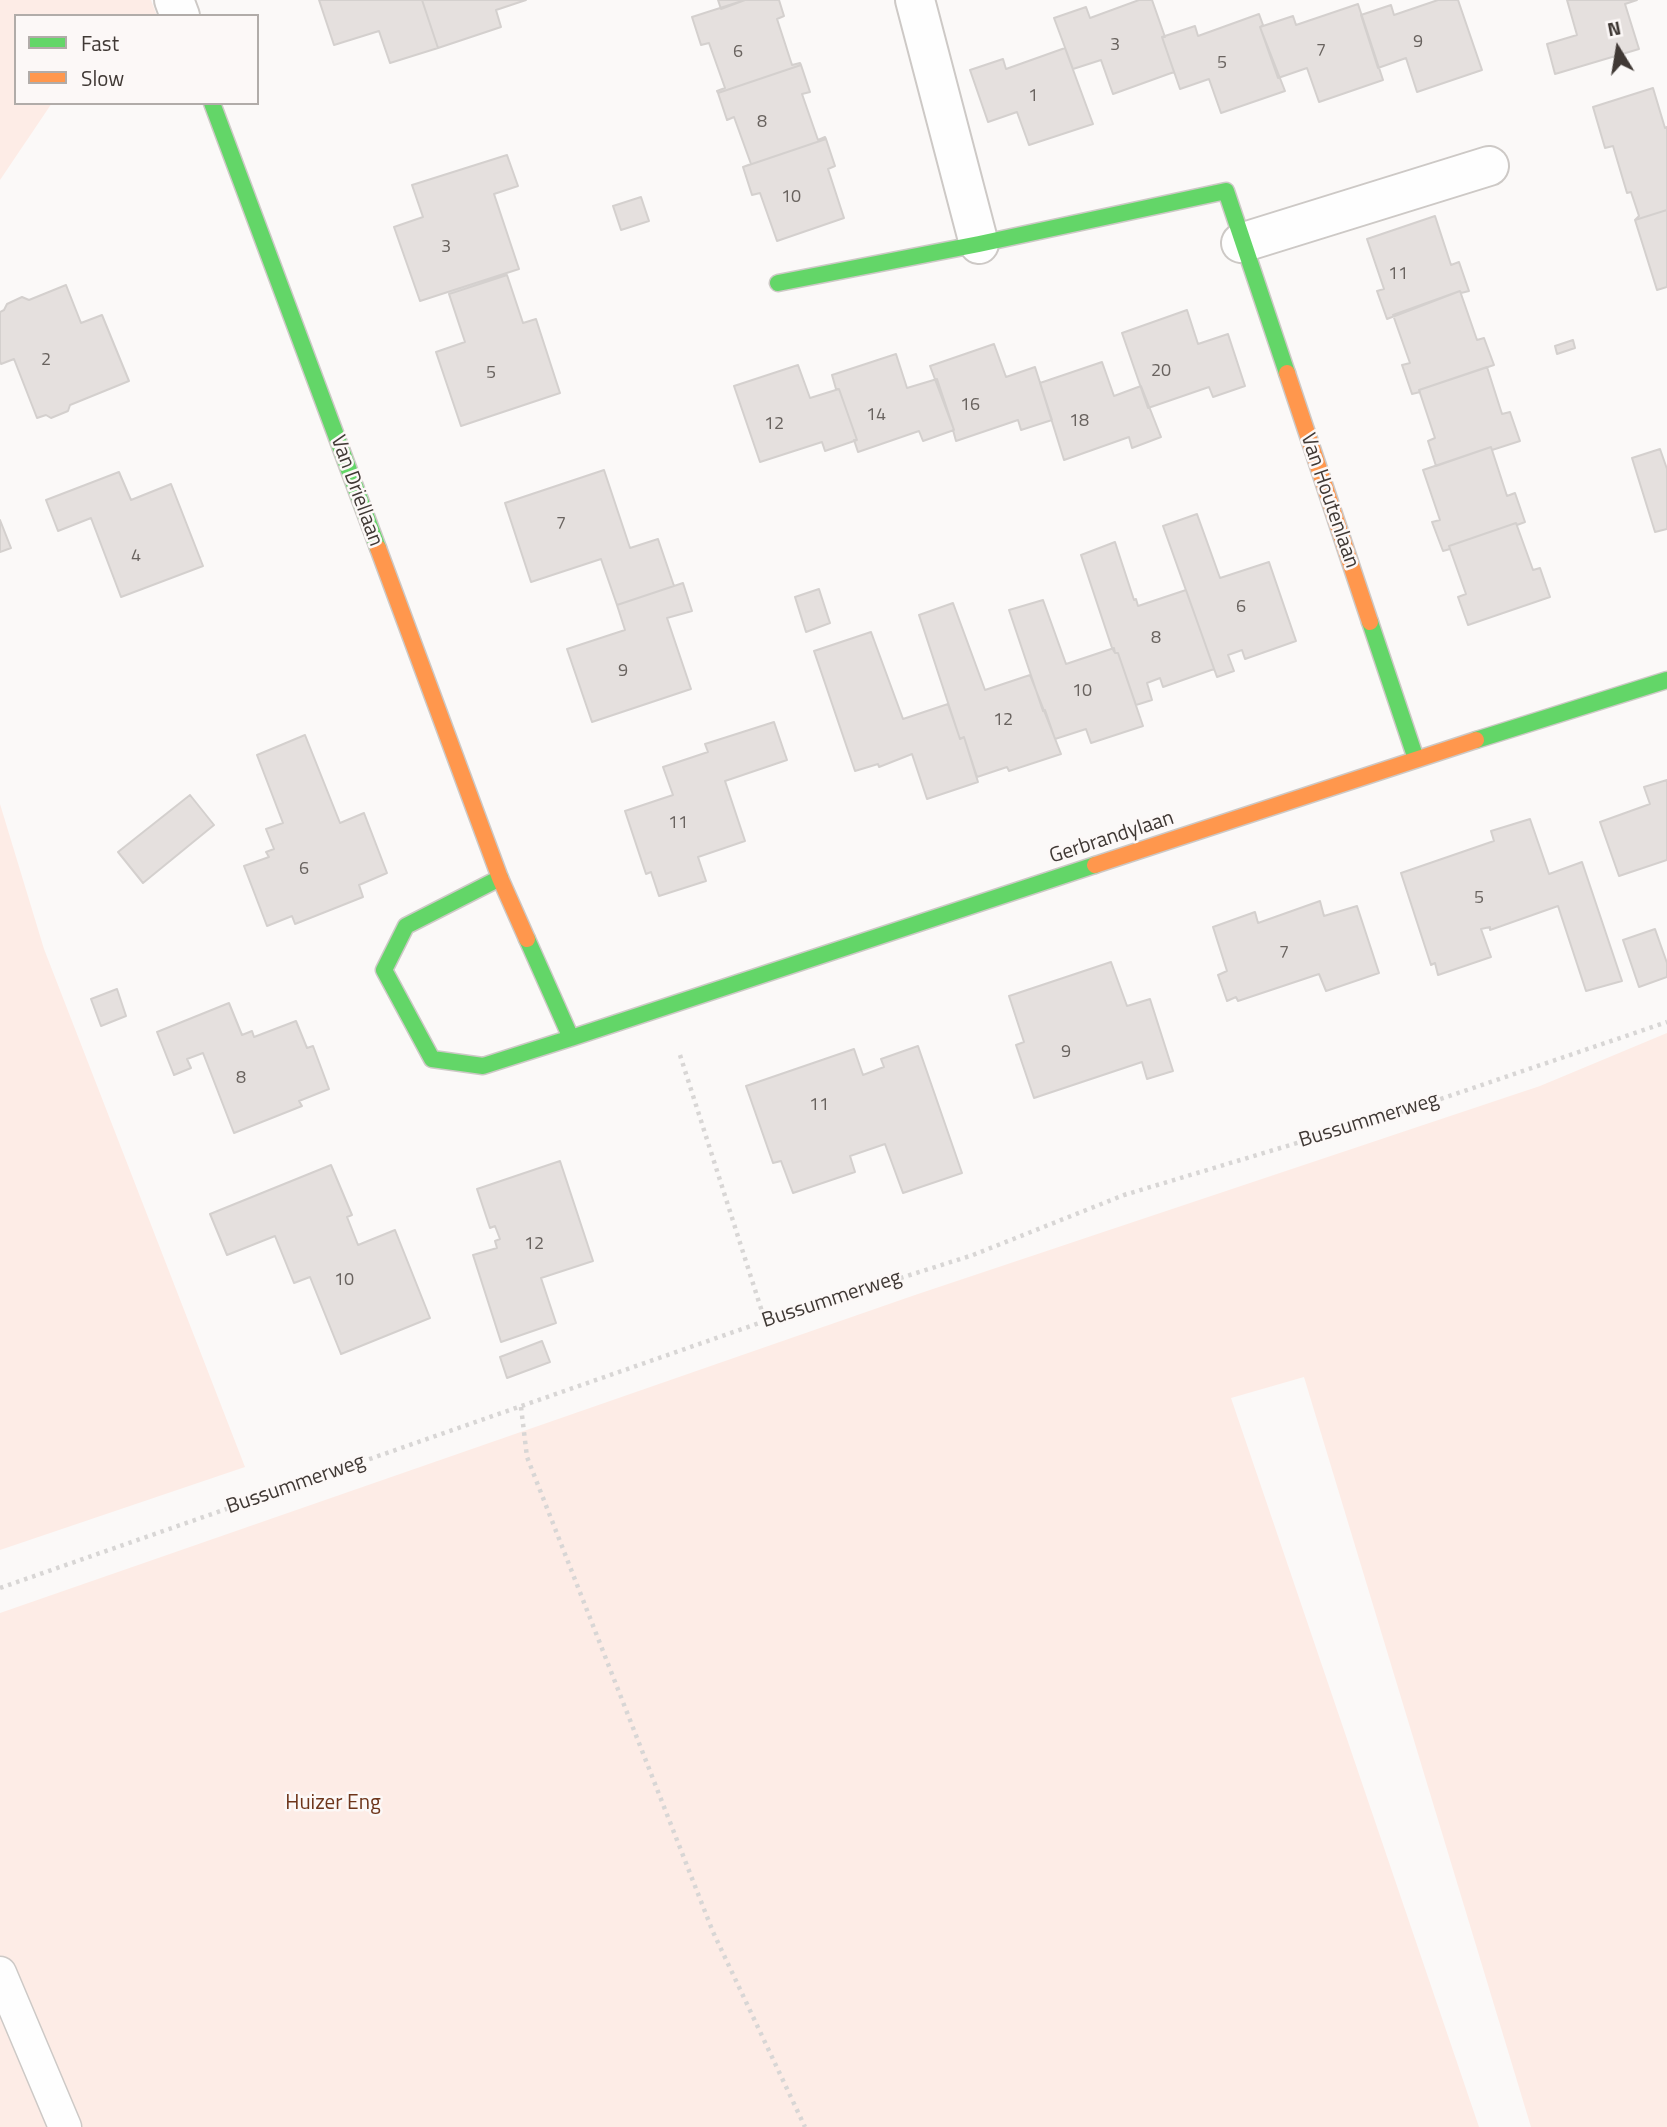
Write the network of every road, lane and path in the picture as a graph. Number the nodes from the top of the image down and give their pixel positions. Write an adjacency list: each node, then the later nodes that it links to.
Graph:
1 (915, 0): 5 (street)
2 (213, 105): 9 (street, Van Driellaan)
3 (1489, 166): 4 (street)
4 (1241, 243): 5 (street, Van Houtenlaan); 8 (street, Van Houtenlaan)
5 (979, 244): 6 (street, Van Houtenlaan)
6 (778, 284)
7 (1667, 680): 8 (street, Gerbrandylaan)
8 (1416, 759): 10 (street, Gerbrandylaan)
9 (500, 878): 12 (street, Van Driellaan); 12 (street)
10 (665, 1008): 12 (street, Gerbrandylaan); 13 (path)
11 (1667, 1022): 13 (path, Bussummerweg)
12 (571, 1038)
13 (765, 1321): 14 (path, Bussummerweg)
14 (521, 1406): 15 (path, Bussummerweg); 18 (path)
15 (0, 1588)
16 (0, 1973): 17 (lane)
17 (65, 2127)
18 (805, 2127)

